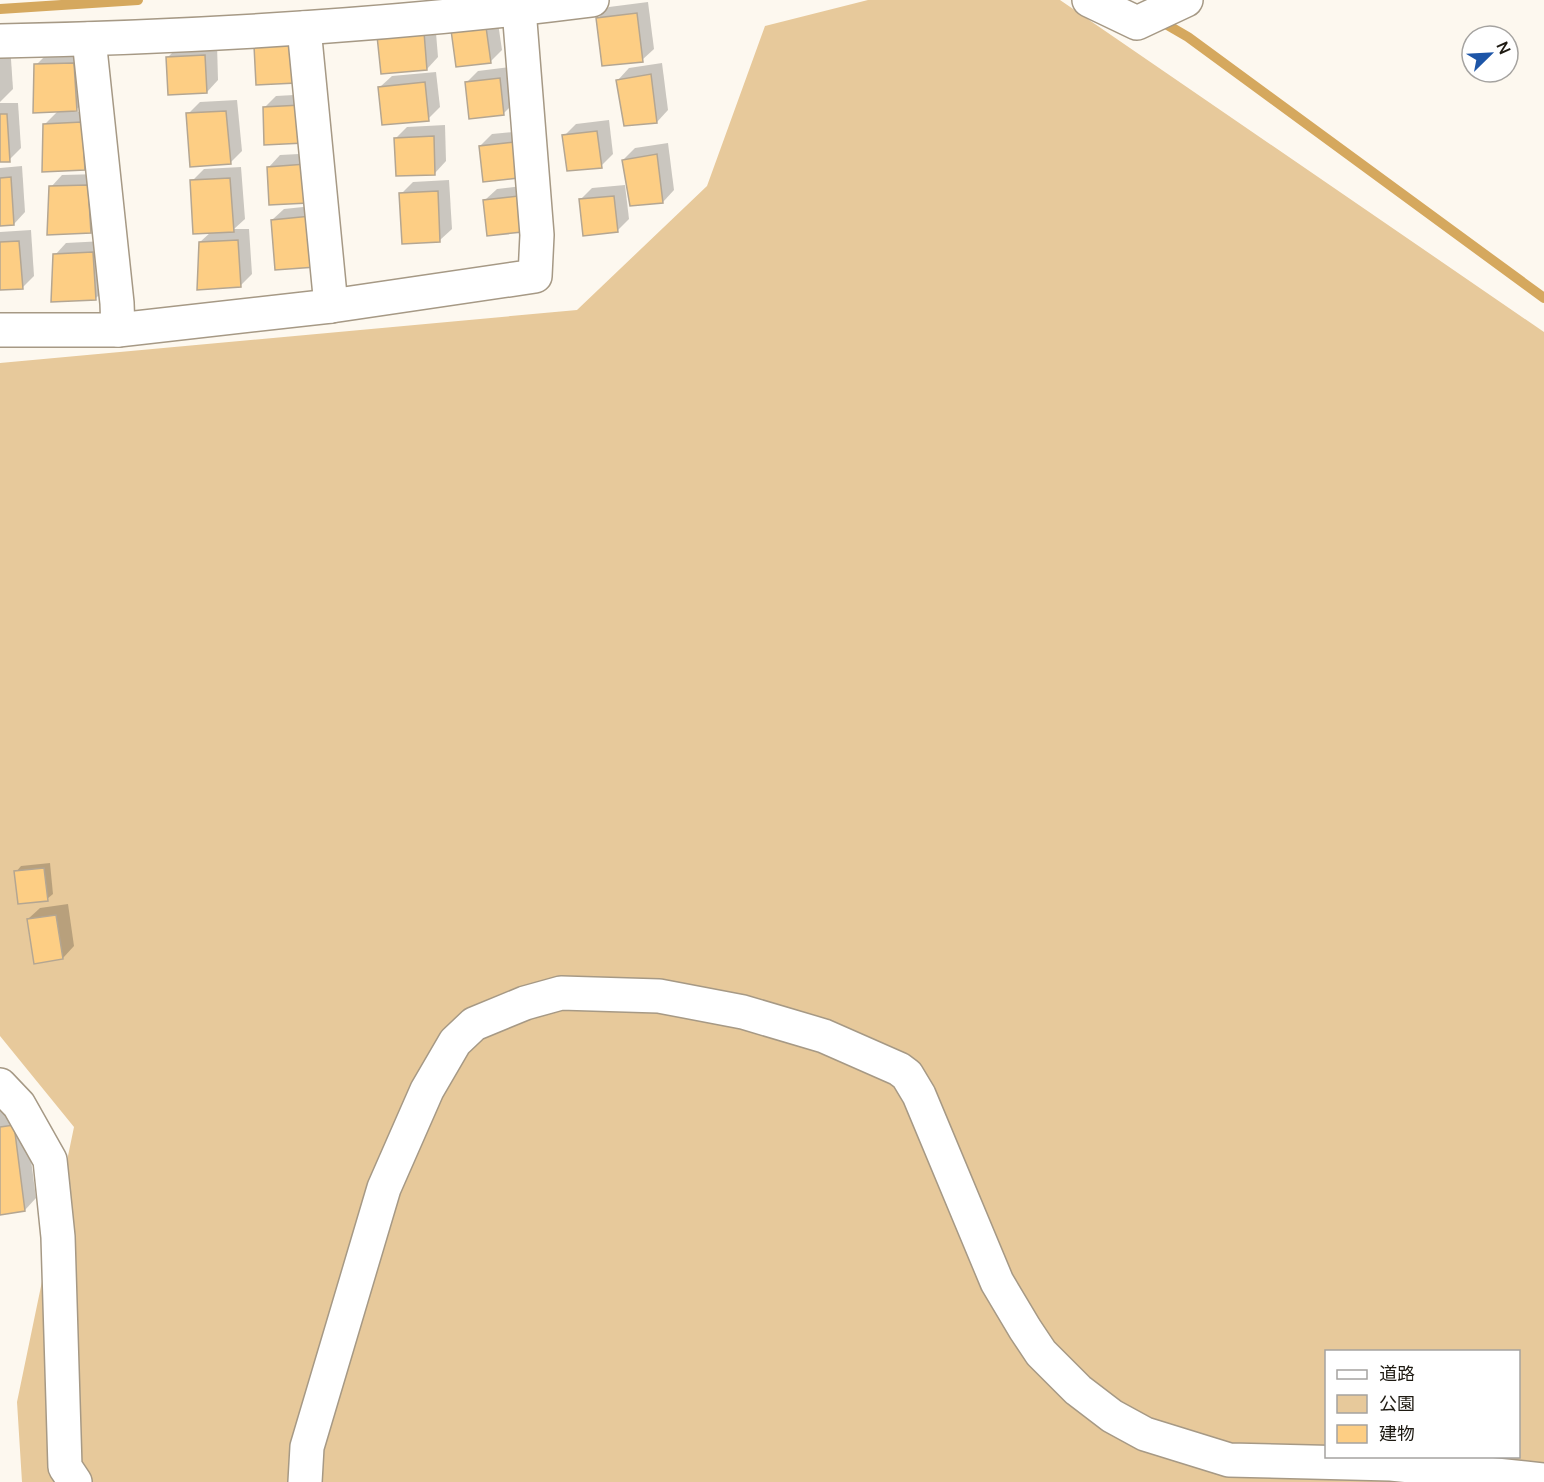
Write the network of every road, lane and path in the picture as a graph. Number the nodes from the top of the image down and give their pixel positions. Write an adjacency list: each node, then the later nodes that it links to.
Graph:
1 (592, 0): 4 (street)
2 (1089, 0): 3 (street)
3 (1168, 8)
4 (519, 9): 5 (street); 8 (street)
5 (304, 28): 6 (street); 8 (street)
6 (89, 39): 7 (street); 10 (street)
7 (0, 41)
8 (331, 306): 10 (street)
9 (0, 330): 10 (street)
10 (118, 330)
11 (0, 1085): 13 (street)
12 (1544, 1480): 14 (street)
13 (75, 1482)
14 (305, 1482)

